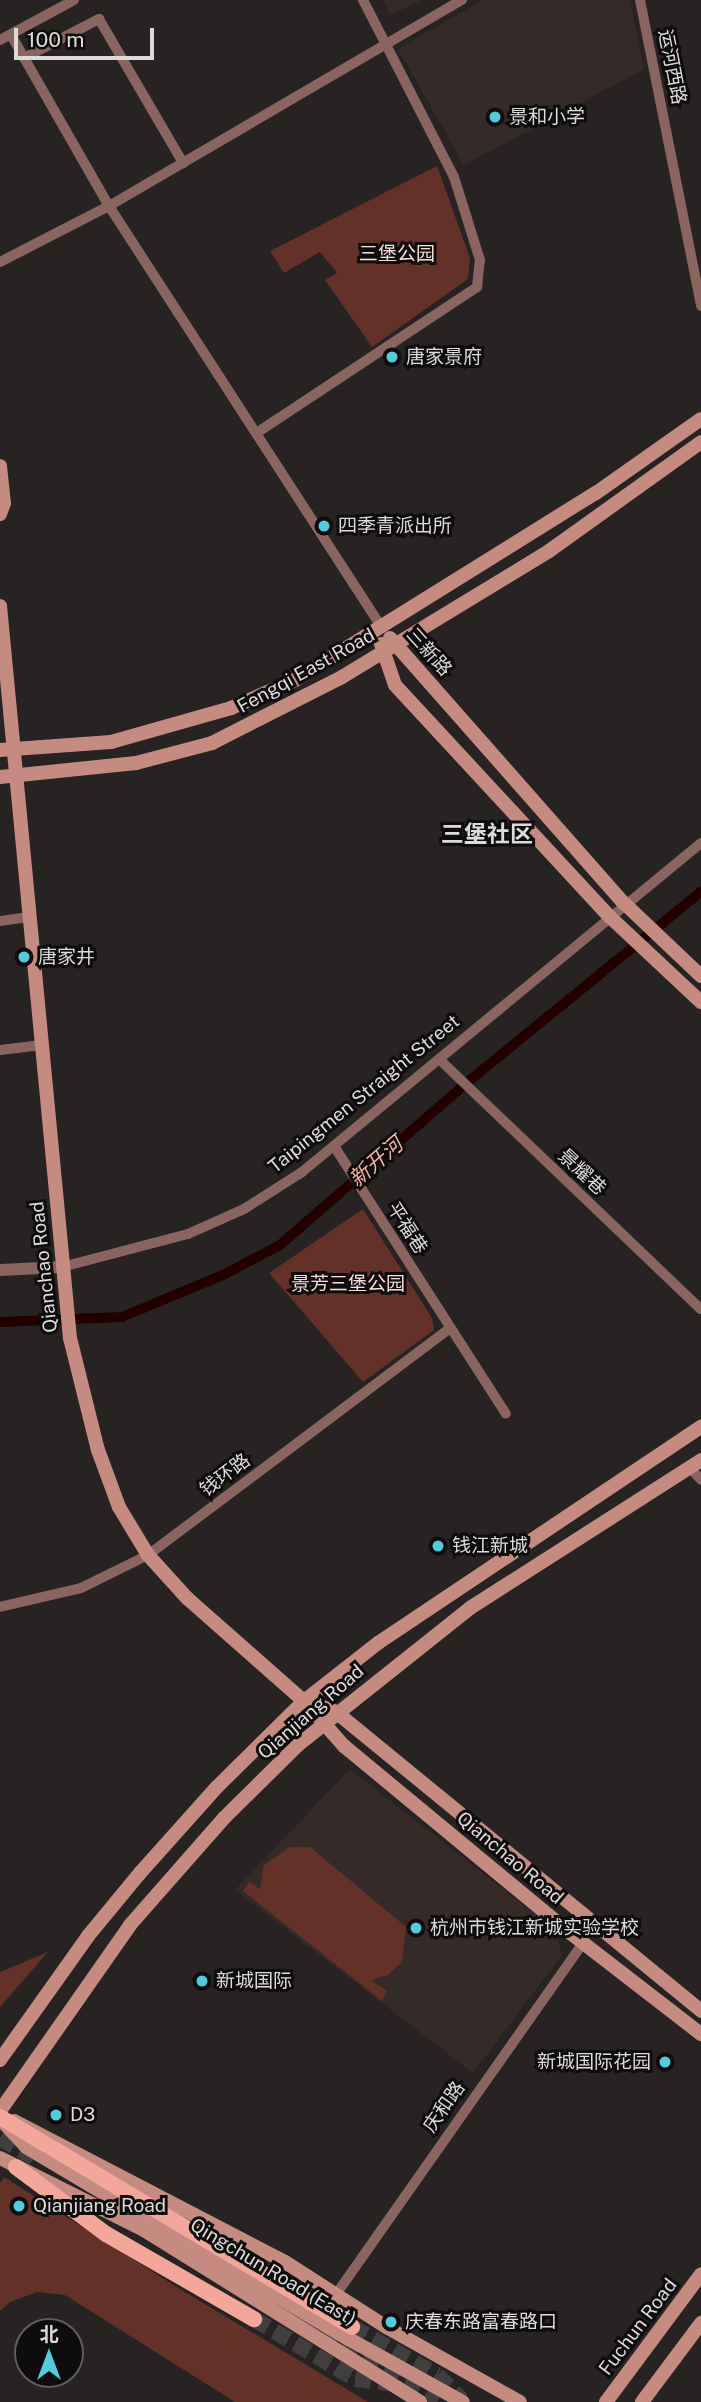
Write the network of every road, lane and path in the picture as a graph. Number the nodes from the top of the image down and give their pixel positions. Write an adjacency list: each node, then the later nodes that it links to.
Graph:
1 (74, 0): 5 (street)
2 (363, 0): 7 (street)
3 (462, 0): 7 (street)
4 (640, 0): 12 (street, 运河西路)
5 (11, 35): 6 (street); 8 (street)
6 (0, 40)
7 (386, 44): 9 (street); 14 (street)
8 (24, 58): 9 (street); 10 (street)
9 (183, 163): 10 (street)
10 (109, 206): 11 (street); 14 (street)
11 (0, 262)
12 (701, 306)
13 (701, 419): 19 (main road, Fengqi East Road)
14 (258, 432): 19 (street)
15 (701, 442): 20 (main road, Fengqi East Road)
16 (0, 466): 17 (main road)
17 (0, 514)
18 (0, 606): 22 (main road, Qianchao Road)
19 (382, 628): 20 (main road, 三新路); 21 (main road, 三新路); 22 (main road, Fengqi East Road)
20 (396, 644): 21 (main road, Fengqi East Road); 25 (main road, 三新路)
21 (381, 653): 23 (main road, Fengqi East Road); 26 (main road, 三新路)
22 (6, 749): 23 (main road, Qianchao Road)
23 (7, 777): 27 (main road, Qianchao Road)
24 (701, 843): 25 (street, Taipingmen Straight Street)
25 (624, 903): 26 (street, Taipingmen Straight Street); 29 (main road, 三新路)
26 (608, 916): 30 (main road, 三新路); 33 (street, Taipingmen Straight Street)
27 (29, 917): 28 (street); 31 (main road, Qianchao Road)
28 (0, 921)
29 (701, 976)
30 (701, 1002)
31 (42, 1045): 32 (street); 35 (main road, Qianchao Road)
32 (0, 1049)
33 (439, 1059): 34 (street, Taipingmen Straight Street); 37 (street, 景耀巷)
34 (334, 1146): 35 (street, Taipingmen Straight Street); 38 (street, 平福巷)
35 (62, 1267): 36 (street, Taipingmen Straight Street); 43 (main road, Qianchao Road)
36 (0, 1270)
37 (701, 1308)
38 (450, 1328): 39 (street, 平福巷); 43 (street, 钱环路)
39 (506, 1415)
40 (701, 1427): 45 (main road, Qianjiang Road)
41 (695, 1464): 42 (street); 46 (main road, Qianjiang Road)
42 (701, 1480)
43 (148, 1555): 44 (street, 钱环路); 45 (main road, Qianchao Road)
44 (0, 1607)
45 (304, 1701): 46 (main road, Qianchao Road); 47 (main road, Qianchao Road); 51 (main road, Qianjiang Road)
46 (336, 1712): 47 (main road, Qianjiang Road); 49 (main road, Qianchao Road)
47 (324, 1723): 48 (main road, Qianchao Road); 52 (main road, Qianjiang Road)
48 (583, 1943): 50 (main road, Qianchao Road); 56 (street, 庆和路)
49 (701, 2011)
50 (701, 2034)
51 (0, 2060)
52 (0, 2116): 56 (main road); 59 (main road); 61 (main road, Qingchun Road (East))
53 (0, 2158): 54 (main road, Qingchun Road (East))
54 (16, 2166): 57 (main road); 60 (main road, Qingchun Road (East))
55 (701, 2274): 63 (main road, Fuchun Road)
56 (337, 2293): 62 (main road)
57 (254, 2319)
58 (701, 2323): 64 (main road)
59 (352, 2327)
60 (420, 2402)
61 (463, 2402)
62 (520, 2402)
63 (606, 2402)
64 (642, 2402)

